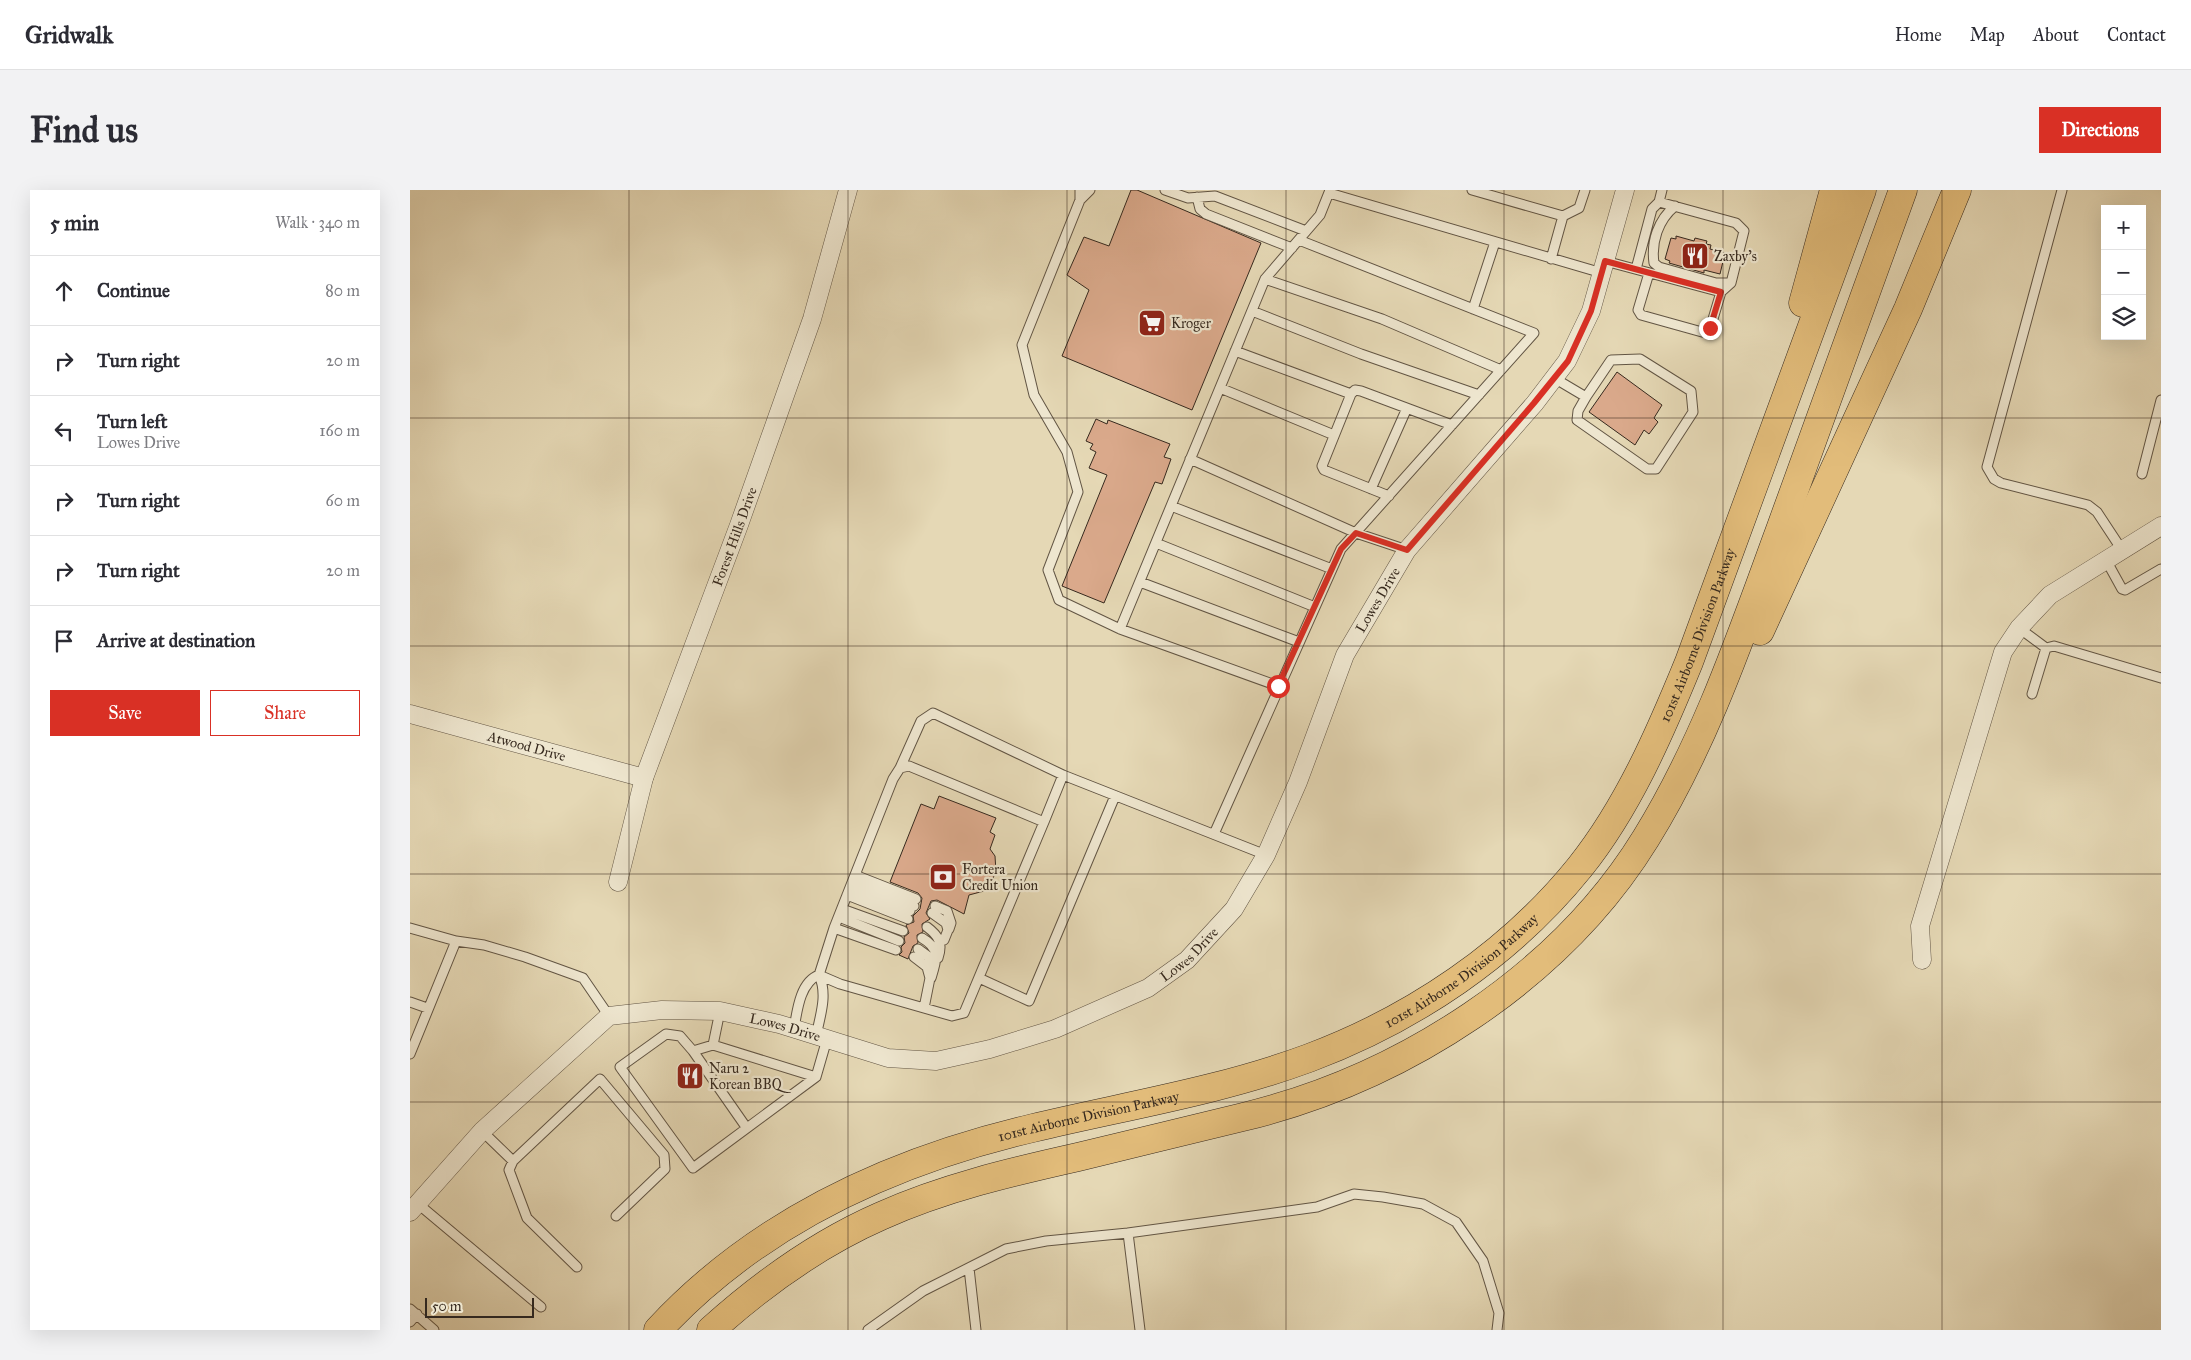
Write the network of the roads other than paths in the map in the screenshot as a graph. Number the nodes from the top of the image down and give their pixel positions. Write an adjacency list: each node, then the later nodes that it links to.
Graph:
1 (848, 190): 70 (street, Forest Hills Drive)
2 (1090, 190): 14 (lane)
3 (1166, 190): 15 (lane)
4 (1472, 190): 18 (lane)
5 (1585, 190): 18 (lane)
6 (1625, 190): 24 (street, Lowes Drive)
7 (1662, 190): 16 (lane)
8 (1834, 190): 57 (highway)
9 (1862, 190): 57 (highway, 101st Airborne Division Parkway)
10 (1903, 190): 67 (highway)
11 (1957, 190): 67 (highway)
12 (2062, 190): 52 (lane)
13 (1329, 192): 19 (lane); 21 (lane)
14 (1080, 195): 60 (lane)
15 (1192, 198): 19 (lane); 22 (lane)
16 (1659, 202): 17 (lane); 25 (lane)
17 (1675, 206): 28 (lane); 28 (lane)
18 (1563, 216): 23 (lane)
19 (1306, 231): 20 (lane)
20 (1299, 240): 22 (lane); 30 (lane)
21 (1495, 242): 23 (lane); 30 (lane)
22 (1292, 248): 27 (lane)
23 (1551, 258): 24 (lane)
24 (1603, 267): 25 (lane); 34 (street, Lowes Drive)
25 (1636, 270): 26 (lane)
26 (1649, 273): 29 (lane); 29 (lane)
27 (1265, 279): 31 (lane); 33 (lane)
28 (1730, 283): 29 (lane)
29 (1721, 292)
30 (1473, 309): 33 (lane)
31 (1252, 311): 32 (lane); 37 (lane)
32 (1235, 351): 35 (lane); 36 (lane)
33 (1501, 370): 37 (lane)
34 (1554, 378): 38 (lane); 51 (street, Lowes Drive)
35 (1220, 388): 42 (lane); 43 (lane)
36 (1351, 394): 40 (lane); 42 (lane)
37 (1479, 395): 41 (lane)
38 (1586, 397): 38 (lane)
39 (2161, 400): 44 (lane)
40 (1407, 408): 41 (lane); 45 (lane)
41 (1452, 425): 46 (lane)
42 (1334, 435): 45 (lane)
43 (1190, 459): 47 (lane); 49 (lane)
44 (2142, 474)
45 (1371, 489): 46 (lane)
46 (1389, 496): 49 (lane)
47 (1171, 506): 50 (lane); 54 (lane)
48 (2161, 526): 52 (street)
49 (1356, 533): 51 (lane); 54 (lane)
50 (1156, 543): 56 (lane); 58 (lane)
51 (1407, 550): 74 (street, Lowes Drive)
52 (2122, 550): 53 (street)
53 (2106, 560): 55 (lane); 59 (street)
54 (1332, 569): 58 (lane)
55 (2161, 569)
56 (1140, 582): 60 (lane); 61 (lane)
57 (1712, 596): 113 (highway, 101st Airborne Division Parkway)
58 (1315, 607): 61 (lane)
59 (2019, 628): 62 (lane); 85 (street)
60 (1120, 629): 64 (lane)
61 (1299, 642): 64 (lane)
62 (2046, 648): 63 (lane); 65 (lane)
63 (2161, 678)
64 (1278, 686): 73 (lane)
65 (2032, 694)
66 (410, 714): 70 (street, Atwood Drive)
67 (1692, 755): 114 (highway)
68 (900, 768): 69 (lane); 72 (lane); 76 (lane)
69 (1063, 774): 71 (lane); 72 (lane)
70 (644, 778): 75 (street, Forest Hills Drive)
71 (1115, 796): 73 (lane); 89 (lane)
72 (1044, 822): 89 (lane)
73 (1214, 834): 74 (lane)
74 (1266, 855): 96 (street, Lowes Drive)
75 (618, 882)
76 (851, 885): 76 (lane); 77 (lane)
77 (840, 913): 79 (lane); 79 (lane); 80 (lane)
78 (410, 928): 82 (lane)
79 (834, 928): 87 (lane)
80 (903, 931)
81 (922, 938): 86 (lane)
82 (456, 941): 91 (lane); 94 (lane)
83 (943, 944): 83 (lane); 86 (lane)
84 (916, 953): 88 (lane)
85 (1922, 960)
86 (936, 964): 88 (lane)
87 (820, 975): 92 (lane); 95 (lane); 96 (lane)
88 (930, 978): 92 (lane)
89 (979, 978): 92 (lane)
90 (410, 1002): 91 (lane)
91 (428, 1008): 99 (lane)
92 (924, 1008)
93 (720, 1011): 94 (street, Lowes Drive); 95 (street, Lowes Drive); 97 (lane)
94 (609, 1016): 102 (street)
95 (794, 1029): 96 (street, Lowes Drive)
96 (822, 1038): 100 (lane)
97 (713, 1045): 98 (lane); 100 (lane)
98 (693, 1051): 101 (lane); 101 (lane)
99 (410, 1054)
100 (816, 1077): 101 (lane)
101 (746, 1127)
102 (482, 1131): 103 (lane); 104 (street)
103 (513, 1161): 105 (lane); 107 (lane)
104 (414, 1207): 109 (lane)
105 (616, 1216)
106 (1128, 1233): 108 (lane); 117 (lane); 118 (lane)
107 (577, 1266)
108 (969, 1268): 115 (lane); 116 (lane)
109 (541, 1307)
110 (413, 1312): 111 (lane); 112 (lane)
111 (410, 1322)
112 (434, 1330)
113 (658, 1330)
114 (710, 1330)
115 (868, 1330)
116 (976, 1330)
117 (1140, 1330)
118 (1497, 1330)

